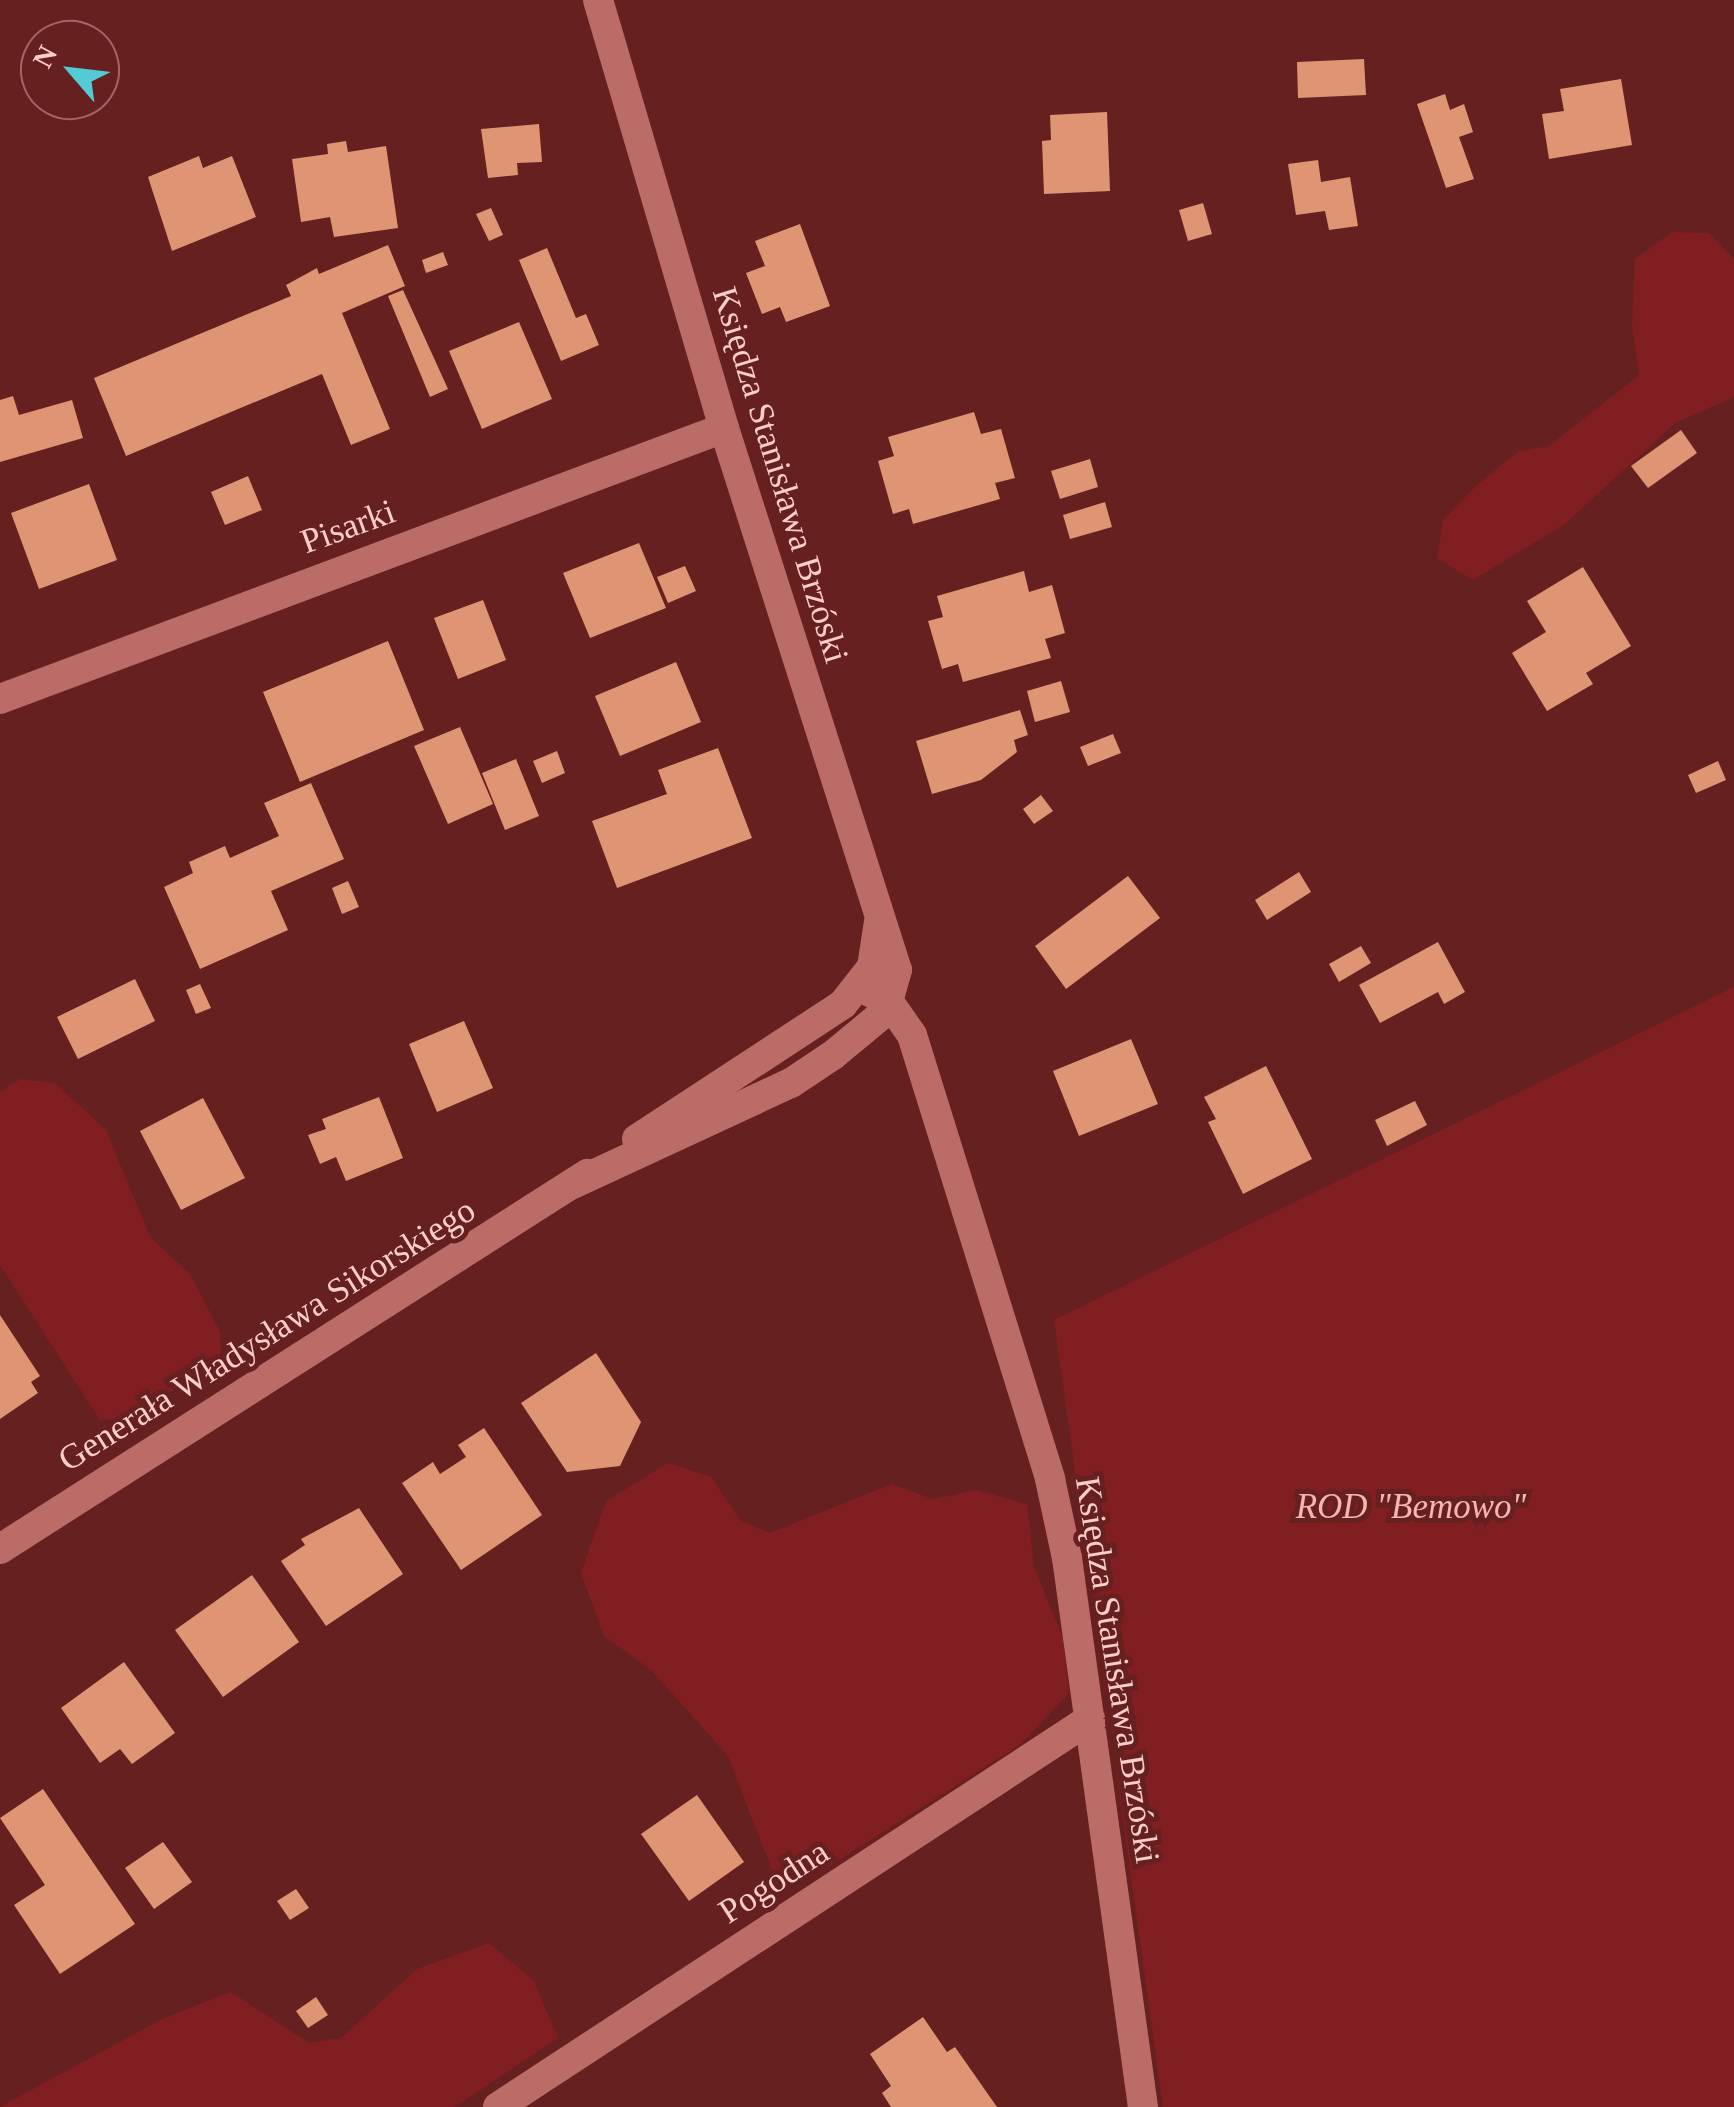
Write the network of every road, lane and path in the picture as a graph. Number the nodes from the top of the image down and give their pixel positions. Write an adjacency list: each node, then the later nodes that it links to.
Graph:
1 (598, 0): 2 (street, Księdza Stanisława Brzóski)
2 (724, 428): 3 (street, Pisarki); 4 (street, Księdza Stanisława Brzóski)
3 (0, 700)
4 (879, 916): 5 (street); 6 (street, Księdza Stanisława Brzóski)
5 (860, 987): 6 (street); 7 (street, Generała Władysława Sikorskiego)
6 (890, 1002): 7 (street, Generała Władysława Sikorskiego); 9 (street, Księdza Stanisława Brzóski)
7 (573, 1184): 8 (street, Generała Władysława Sikorskiego)
8 (0, 1549)
9 (1090, 1719): 10 (street, Pogodna); 11 (street, Księdza Stanisława Brzóski)
10 (498, 2107)
11 (1143, 2107)

